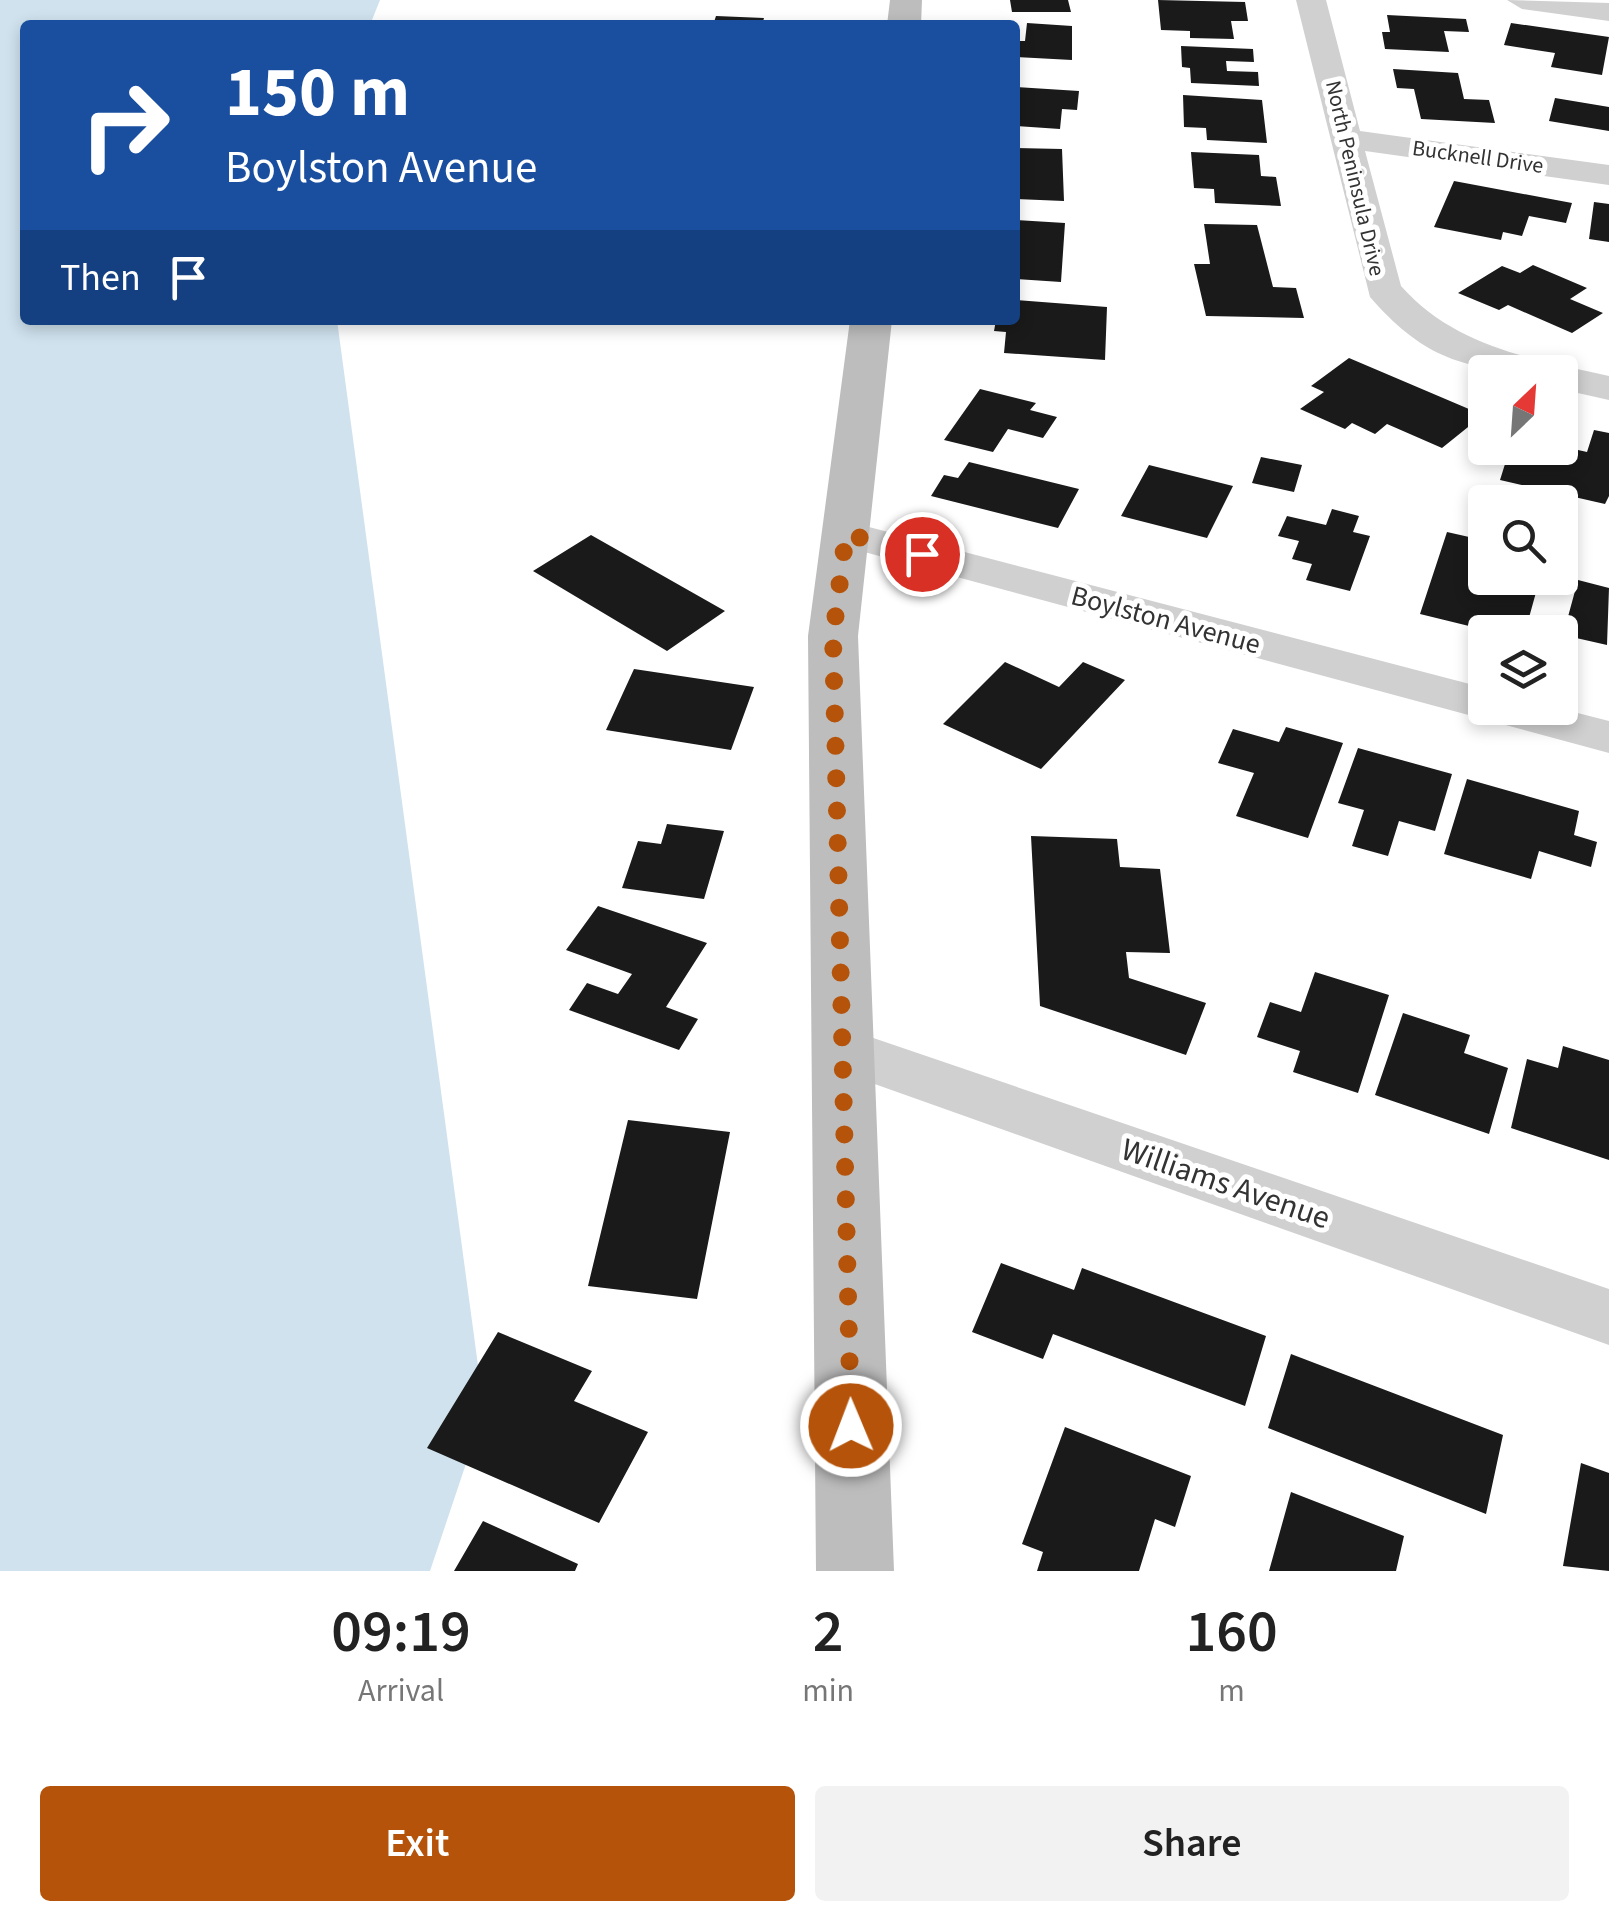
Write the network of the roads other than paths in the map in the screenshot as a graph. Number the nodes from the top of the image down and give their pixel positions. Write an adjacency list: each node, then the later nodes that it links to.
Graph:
1 (1311, 0): 4 (street, North Peninsula Drive)
2 (1522, 0): 3 (street)
3 (1609, 12)
4 (1347, 139): 5 (street, Bucknell Drive); 7 (street, North Peninsula Drive)
5 (1609, 175)
6 (870, 325): 10 (street)
7 (1477, 355)
8 (1578, 381): 9 (street)
9 (1609, 388)
10 (846, 534): 11 (street, Boylston Avenue); 14 (street)
11 (1468, 699)
12 (1563, 725): 13 (street)
13 (1609, 737)
14 (844, 1050): 15 (street, Williams Avenue); 16 (street)
15 (1609, 1316)
16 (855, 1571)

